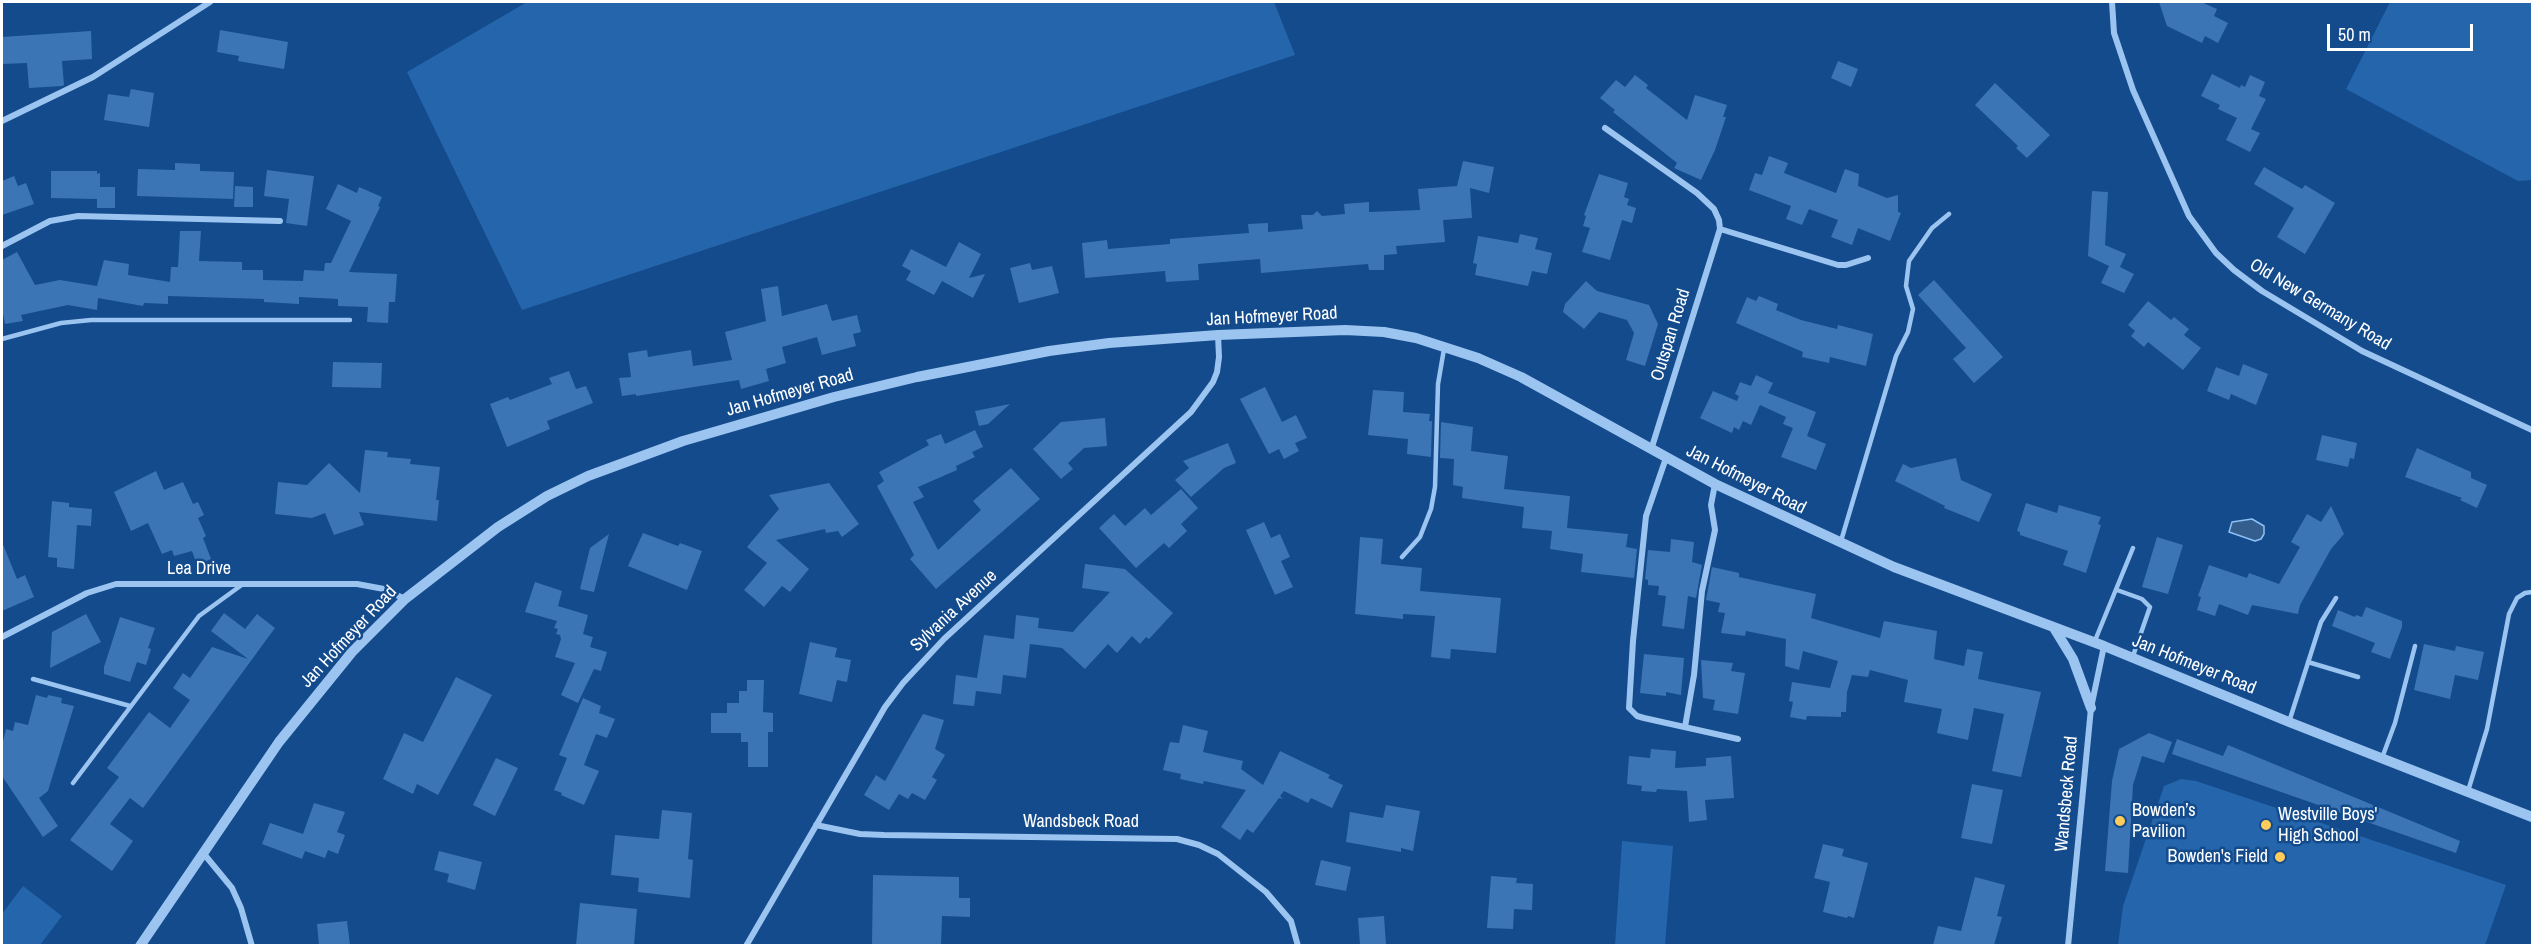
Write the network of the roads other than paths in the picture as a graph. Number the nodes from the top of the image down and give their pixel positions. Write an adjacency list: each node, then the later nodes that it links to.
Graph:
1 (210, 2): 3 (street)
2 (2112, 2): 14 (street, Old New Germany Road)
3 (2, 121)
4 (1605, 128): 7 (street)
5 (1949, 213): 18 (lane)
6 (280, 221): 8 (street)
7 (1720, 230): 9 (street); 15 (street, Outspan Road)
8 (2, 246)
9 (1868, 258)
10 (350, 320): 12 (lane)
11 (1218, 335): 13 (street, Jan Hofmeyer Road); 25 (street, Jan Hofmeyer Road); 43 (street, Sylvania Avenue)
12 (2, 339)
13 (1445, 346): 15 (street, Jan Hofmeyer Road); 20 (lane)
14 (2532, 430)
15 (1651, 450): 16 (street, Jan Hofmeyer Road)
16 (1666, 458): 17 (street, Jan Hofmeyer Road); 37 (street)
17 (1715, 484): 18 (street, Jan Hofmeyer Road); 37 (street)
18 (1840, 544): 26 (street, Jan Hofmeyer Road)
19 (2133, 548): 22 (lane)
20 (1402, 557)
21 (243, 584): 25 (street, Lea Drive); 27 (street, Lea Drive); 34 (lane)
22 (2117, 590): 28 (lane); 30 (lane)
23 (2532, 592): 41 (lane)
24 (2336, 598): 31 (lane)
25 (405, 599): 44 (street, Jan Hofmeyer Road)
26 (2054, 628): 28 (street, Jan Hofmeyer Road); 35 (street)
27 (2, 636)
28 (2099, 644): 30 (street, Jan Hofmeyer Road); 35 (street, Wandsbeck Road)
29 (2415, 646): 39 (lane)
30 (2132, 658): 36 (street, Jan Hofmeyer Road)
31 (2308, 662): 32 (lane); 36 (lane)
32 (2358, 677)
33 (33, 679): 34 (lane)
34 (130, 706): 40 (lane)
35 (2091, 708): 49 (street, Wandsbeck Road)
36 (2289, 722): 39 (street, Jan Hofmeyer Road)
37 (1685, 727): 38 (street)
38 (1738, 739)
39 (2382, 758): 41 (street, Jan Hofmeyer Road)
40 (73, 783)
41 (2468, 791): 42 (street, Jan Hofmeyer Road)
42 (2532, 817)
43 (816, 825): 47 (street, Sylvania Avenue); 48 (street, Wandsbeck Road)
44 (204, 854): 45 (street, Jan Hofmeyer Road); 46 (street)
45 (140, 945)
46 (252, 945)
47 (746, 945)
48 (1298, 945)
49 (2068, 945)

